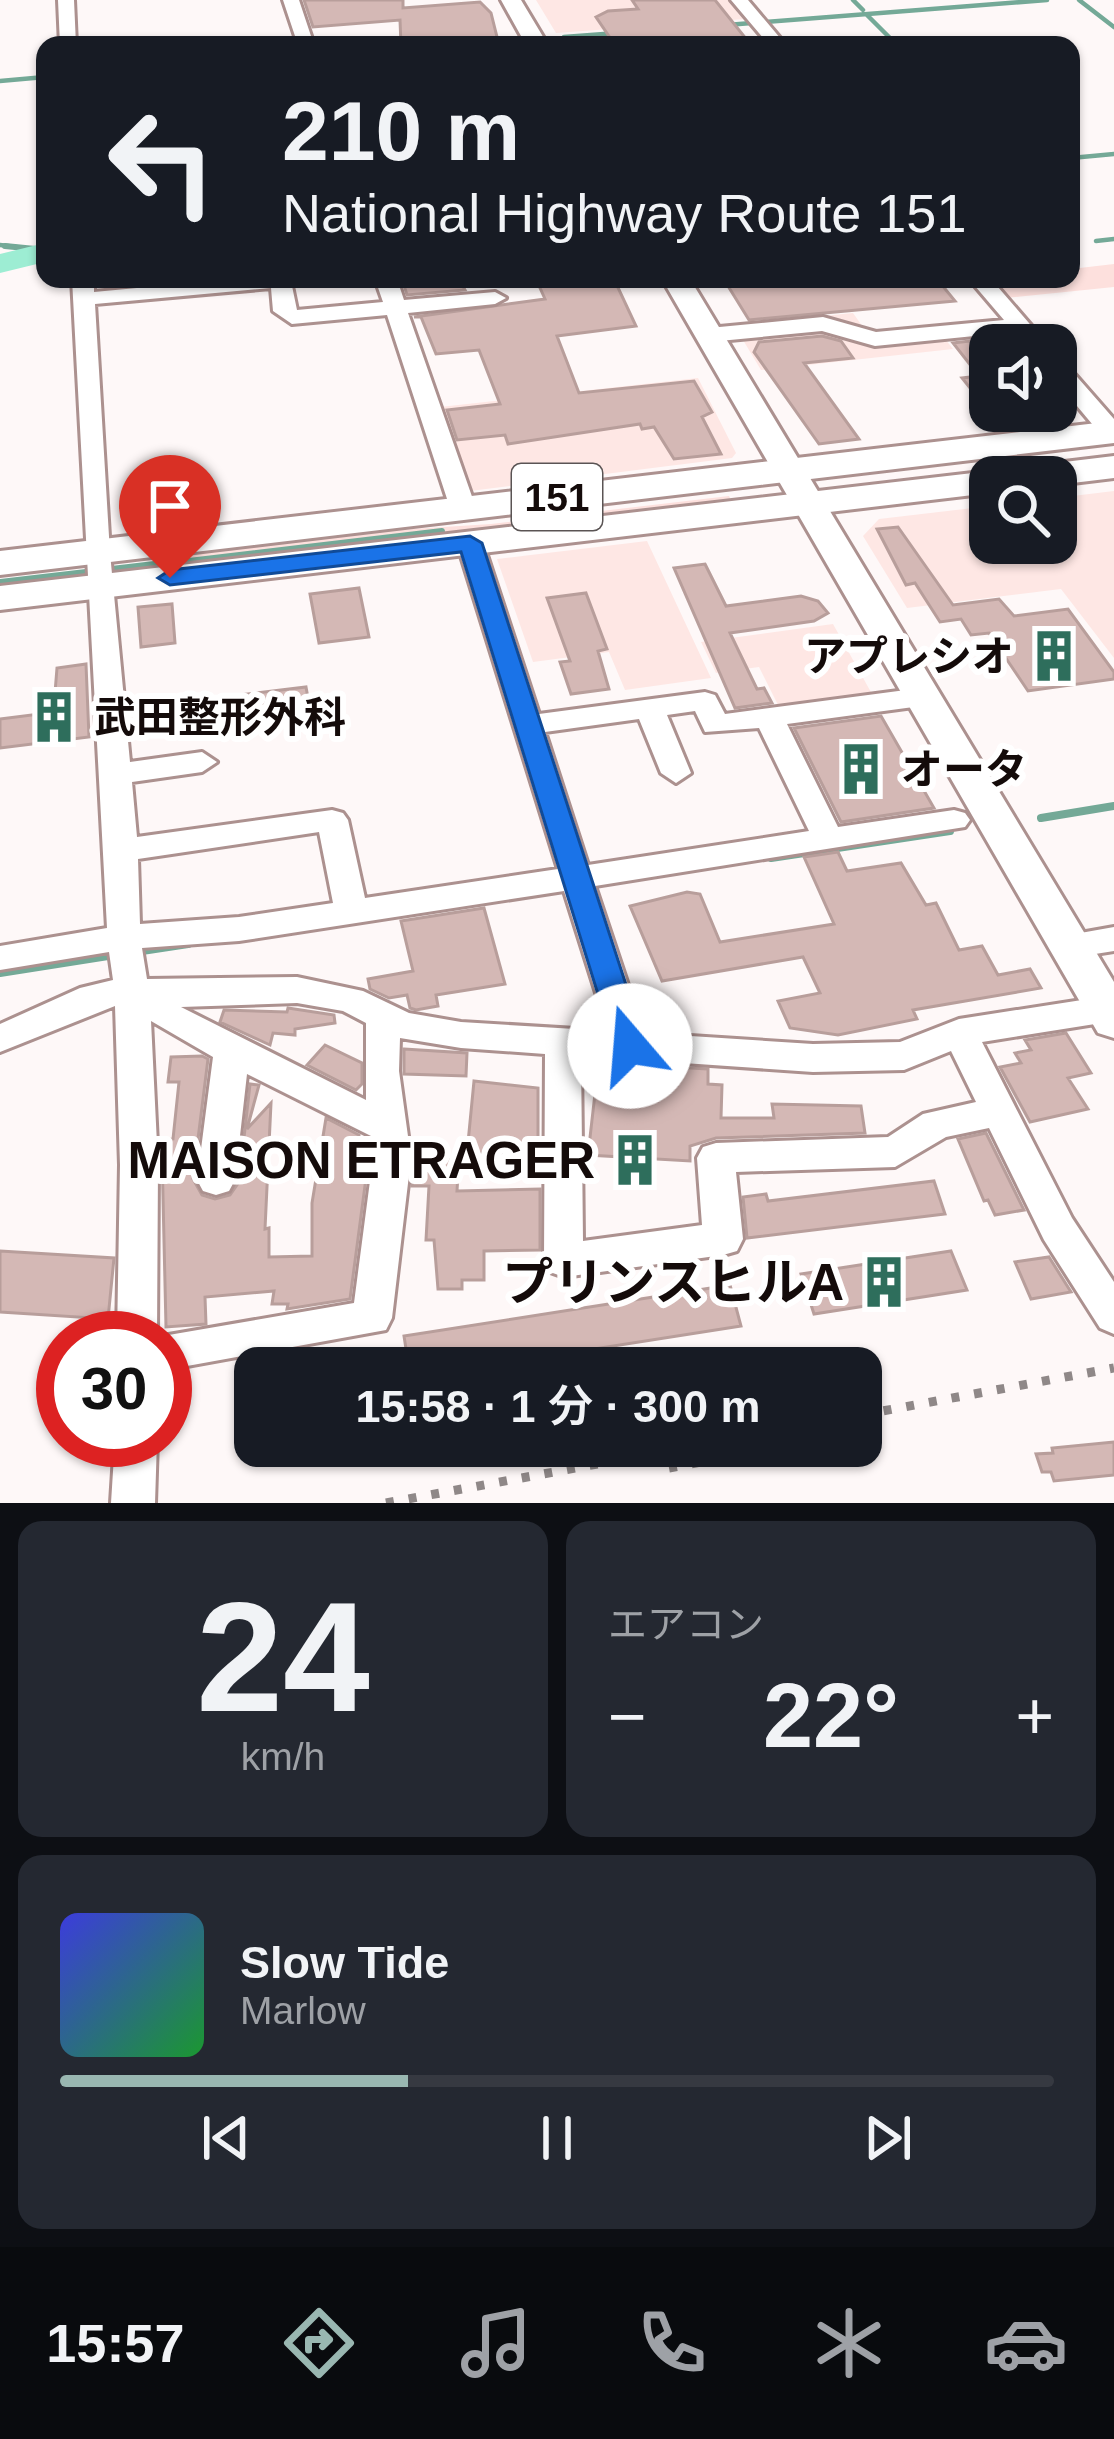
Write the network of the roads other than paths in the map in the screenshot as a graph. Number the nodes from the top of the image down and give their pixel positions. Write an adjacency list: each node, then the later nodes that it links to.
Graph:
1 (66, 0): 5 (street)
2 (291, 0): 6 (street)
3 (511, 0): 7 (main road)
4 (739, 0): 8 (street)
5 (68, 36)
6 (303, 36)
7 (532, 36)
8 (770, 36)
9 (290, 288): 15 (street)
10 (389, 288): 15 (street)
11 (681, 288): 18 (main road)
12 (988, 288): 16 (street)
13 (84, 289): 27 (street)
14 (495, 298): 15 (street)
15 (395, 308): 25 (street)
16 (1019, 324)
17 (969, 330): 18 (street)
18 (709, 335): 22 (main road)
19 (1077, 396): 20 (street)
20 (1113, 444): 21 (highway); 22 (highway, 151)
21 (1077, 458)
22 (787, 469): 24 (main road); 25 (highway, 151)
23 (969, 484): 24 (highway, 151)
24 (807, 503): 25 (highway, 151); 29 (main road)
25 (466, 526): 27 (highway, 151); 32 (street)
26 (0, 563): 27 (highway, 151)
27 (98, 569): 28 (highway, 151); 35 (street)
28 (0, 598)
29 (921, 697): 31 (street); 43 (main road)
30 (650, 709): 31 (street); 32 (street); 34 (street)
31 (769, 718): 37 (street)
32 (528, 725): 39 (street)
33 (202, 762): 35 (street)
34 (676, 773)
35 (116, 774): 38 (street)
36 (954, 820): 37 (street)
37 (827, 839): 39 (street)
38 (122, 850): 40 (street); 41 (street)
39 (577, 878): 40 (street); 51 (street)
40 (351, 912): 41 (street)
41 (124, 938): 44 (street); 45 (street)
42 (1114, 939): 43 (street)
43 (1070, 946): 46 (main road)
44 (0, 958)
45 (132, 990): 47 (street); 49 (street); 52 (street); 56 (street)
46 (1112, 1013): 48 (street)
47 (384, 1016): 50 (street); 54 (street)
48 (959, 1031): 51 (street); 53 (street)
49 (0, 1039)
50 (563, 1041): 51 (street); 53 (street)
51 (630, 1046)
52 (232, 1049): 54 (street); 55 (street)
53 (998, 1112): 57 (street)
54 (387, 1127): 58 (street)
55 (216, 1180)
56 (137, 1311)
57 (1114, 1316)
58 (192, 1348)
59 (135, 1467): 60 (street)
60 (133, 1503)

